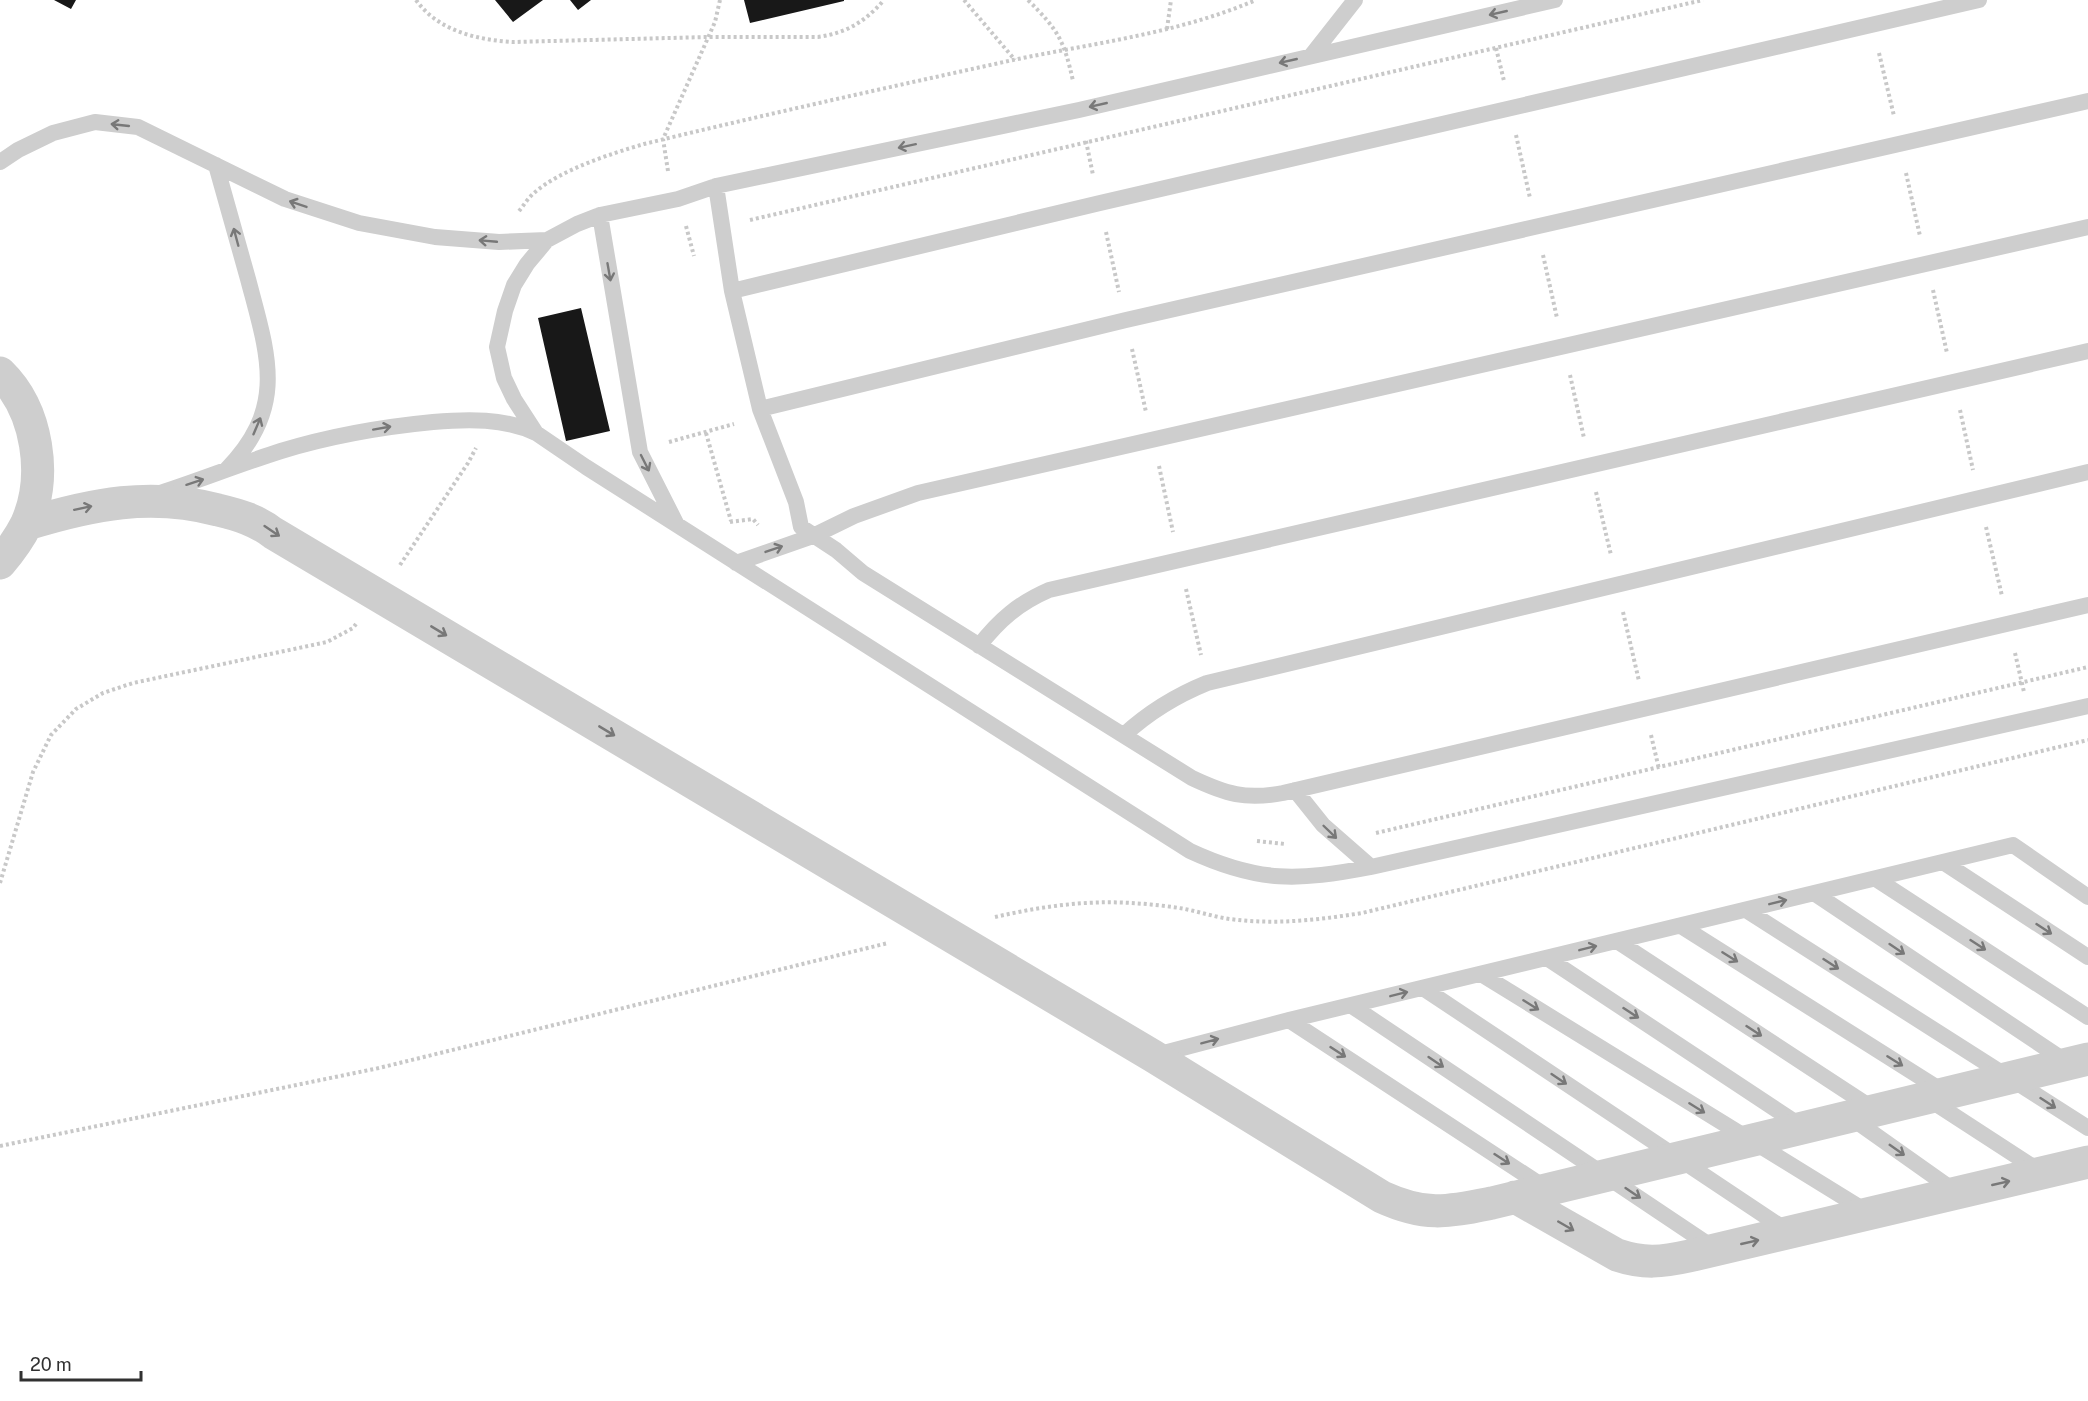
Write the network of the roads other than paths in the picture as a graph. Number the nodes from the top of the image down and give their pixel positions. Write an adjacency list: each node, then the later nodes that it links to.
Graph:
1 (1355, 0): 4 (lane)
2 (1555, 0): 4 (lane, one-way to 4)
3 (1979, 0): 12 (lane)
4 (1311, 56): 8 (lane, one-way to 8)
5 (2088, 101): 15 (lane)
6 (0, 162): 7 (lane, one-way to 6)
7 (216, 165): 11 (lane, one-way to 7); 17 (lane, one-way to 7)
8 (716, 186): 9 (lane); 12 (lane)
9 (600, 214): 11 (lane); 21 (lane, one-way to 21)
10 (2088, 227): 22 (lane)
11 (547, 240): 16 (lane)
12 (732, 291): 15 (lane)
13 (2088, 351): 26 (lane)
14 (0, 373): 20 (street)
15 (760, 409): 22 (lane)
16 (536, 434): 17 (lane, one-way to 16); 21 (lane)
17 (223, 472): 19 (lane, one-way to 17)
18 (2088, 472): 28 (lane)
19 (139, 500): 20 (street, one-way to 19); 45 (street, one-way to 45)
20 (27, 524): 23 (street)
21 (677, 525): 24 (lane)
22 (813, 536): 24 (lane, one-way to 22); 26 (lane)
23 (0, 563)
24 (736, 563): 31 (lane)
25 (2088, 605): 29 (lane)
26 (979, 646): 28 (lane)
27 (2088, 706): 31 (lane)
28 (1124, 735): 29 (lane)
29 (1295, 790): 31 (lane, one-way to 31)
30 (1943, 862): 32 (lane); 34 (lane); 38 (lane, one-way to 38)
31 (1371, 867)
32 (1876, 879): 33 (lane); 43 (lane, one-way to 43)
33 (1814, 893): 35 (lane, one-way to 33); 46 (lane, one-way to 46)
34 (2088, 897)
35 (1746, 910): 36 (lane); 47 (lane, one-way to 47)
36 (1681, 926): 37 (lane); 48 (lane, one-way to 48)
37 (1617, 941): 39 (lane, one-way to 37); 49 (lane, one-way to 49)
38 (2088, 957)
39 (1547, 958): 40 (lane); 50 (lane, one-way to 50)
40 (1481, 974): 41 (lane); 52 (lane, one-way to 52)
41 (1423, 988): 42 (lane, one-way to 41); 53 (lane, one-way to 53)
42 (1352, 1006): 44 (lane); 56 (lane, one-way to 56)
43 (2088, 1017)
44 (1289, 1020): 45 (lane, one-way to 44); 57 (lane, one-way to 57)
45 (1153, 1056): 59 (street)
46 (2079, 1061): 47 (street)
47 (2009, 1078): 48 (street); 51 (lane, one-way to 51)
48 (1936, 1096): 49 (street); 55 (lane)
49 (1862, 1113): 50 (street); 58 (lane, one-way to 58)
50 (1804, 1128): 52 (street)
51 (2088, 1128)
52 (1750, 1140): 53 (street); 60 (lane)
53 (1678, 1158): 56 (street); 61 (lane)
54 (2088, 1162): 55 (street)
55 (2043, 1173): 58 (street, one-way to 55)
56 (1606, 1175): 57 (street); 62 (lane, one-way to 62)
57 (1548, 1189): 59 (street)
58 (1958, 1193): 60 (street)
59 (1515, 1197): 62 (street, one-way to 62)
60 (1870, 1213): 61 (street)
61 (1790, 1233): 62 (street, one-way to 61)
62 (1716, 1250)

